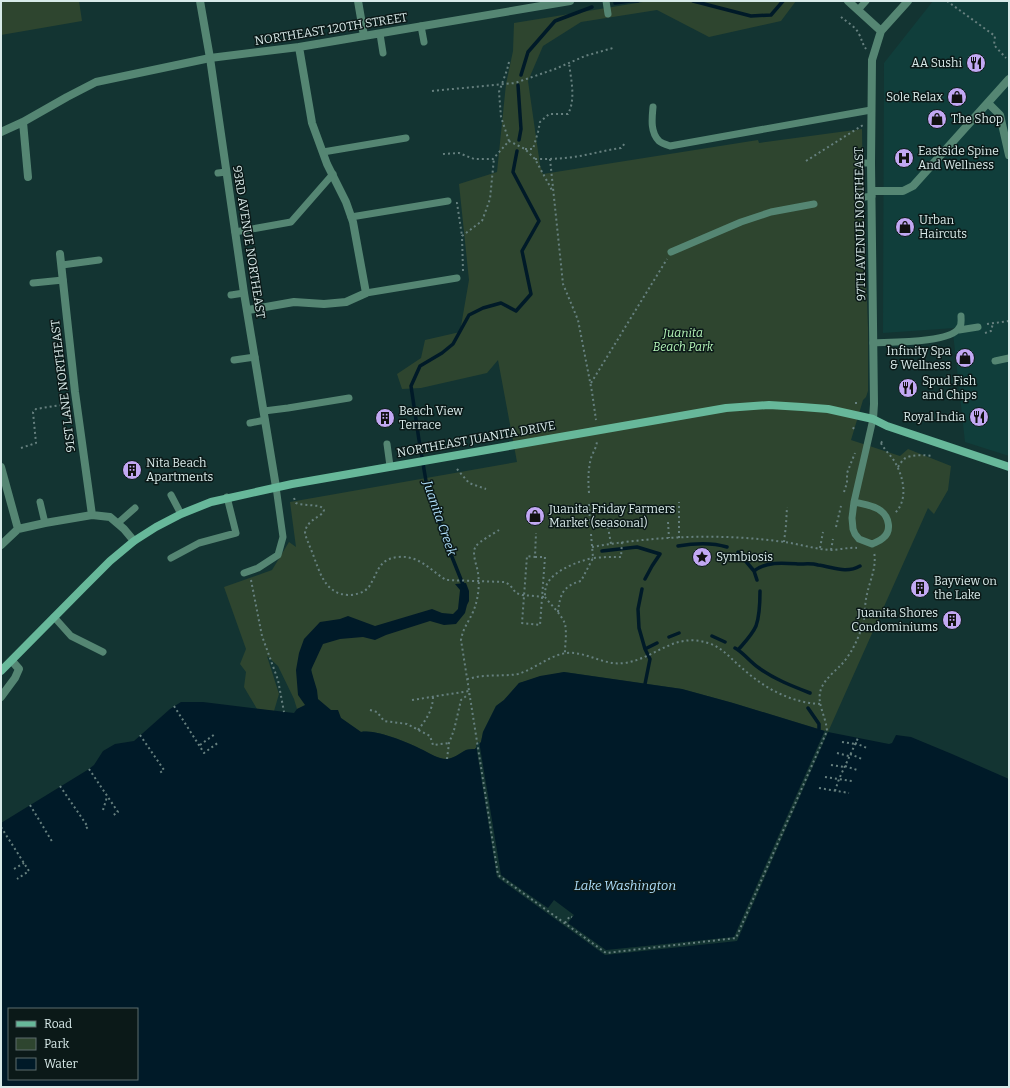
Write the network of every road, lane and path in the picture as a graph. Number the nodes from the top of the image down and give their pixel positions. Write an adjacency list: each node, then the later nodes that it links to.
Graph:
1 (200, 1): 21 (street, 93RD AVENUE NORTHEAST)
2 (358, 1): 15 (street)
3 (570, 1): 12 (street, NORTHEAST 120TH STREET)
4 (606, 1): 10 (lane)
5 (848, 1): 9 (street)
6 (866, 1): 9 (lane)
7 (908, 1): 13 (street)
8 (947, 1): 22 (path)
9 (858, 10): 13 (street)
10 (608, 14)
11 (841, 17): 19 (path)
12 (421, 26): 14 (street, NORTHEAST 120TH STREET); 16 (lane)
13 (881, 31): 30 (street, 97TH AVENUE NORTHEAST)
14 (380, 34): 15 (street, NORTHEAST 120TH STREET); 20 (lane)
15 (364, 36): 17 (street, NORTHEAST 120TH STREET)
16 (424, 42)
17 (299, 47): 21 (street, NORTHEAST 120TH STREET); 38 (street)
18 (612, 48): 24 (path)
19 (866, 49)
20 (383, 53)
21 (210, 58): 31 (street, NORTHEAST 120TH STREET); 55 (street, 93RD AVENUE NORTHEAST)
22 (1006, 58)
23 (509, 62): 26 (path)
24 (570, 63): 26 (path); 37 (path)
25 (1009, 79): 28 (street)
26 (502, 84): 27 (path); 35 (path)
27 (432, 91)
28 (988, 103): 40 (street); 50 (street)
29 (653, 107): 30 (lane)
30 (871, 110): 46 (street, 97TH AVENUE NORTHEAST)
31 (23, 122): 33 (street, NORTHEAST 120TH STREET); 48 (street)
32 (865, 123): 44 (path)
33 (1, 132)
34 (406, 138): 38 (lane)
35 (509, 141): 37 (path); 41 (path)
36 (626, 142): 43 (path)
37 (525, 149): 42 (path)
38 (323, 152): 47 (street)
39 (443, 154): 41 (path)
40 (1009, 155)
41 (494, 158): 56 (path)
42 (535, 159): 43 (path); 49 (path)
43 (550, 159): 49 (path)
44 (806, 161)
45 (860, 163): 46 (lane)
46 (871, 163): 50 (street, 97TH AVENUE NORTHEAST)
47 (333, 174): 54 (street); 55 (lane)
48 (28, 177)
49 (554, 194): 77 (path)
50 (872, 194): 51 (lane); 72 (street, 97TH AVENUE NORTHEAST)
51 (859, 198)
52 (448, 200): 54 (lane); 56 (path)
53 (814, 204): 57 (lane)
54 (351, 216): 65 (street)
55 (235, 232): 64 (street, 93RD AVENUE NORTHEAST)
56 (462, 236): 61 (path)
57 (671, 252): 77 (path)
58 (60, 254): 60 (street, 91ST LANE NORTHEAST)
59 (99, 260): 60 (lane)
60 (62, 265): 62 (street, 91ST LANE NORTHEAST)
61 (457, 278): 65 (lane)
62 (63, 280): 63 (lane); 113 (street, 91ST LANE NORTHEAST)
63 (33, 283)
64 (244, 293): 66 (lane); 67 (street, 93RD AVENUE NORTHEAST)
65 (366, 293): 67 (street)
66 (231, 295)
67 (248, 310): 73 (street, 93RD AVENUE NORTHEAST)
68 (961, 316): 71 (lane)
69 (1009, 320): 70 (path)
70 (982, 326): 71 (lane)
71 (959, 330): 72 (lane)
72 (873, 343): 81 (street, 97TH AVENUE NORTHEAST)
73 (255, 357): 75 (lane); 80 (street, 93RD AVENUE NORTHEAST)
74 (1009, 358): 76 (lane)
75 (234, 360)
76 (995, 361)
77 (590, 384): 83 (path)
78 (350, 398): 80 (lane)
79 (69, 403): 90 (path)
80 (264, 411): 82 (street, 93RD AVENUE NORTHEAST)
81 (873, 419): 93 (main road, NORTHEAST JUANITA DRIVE); 96 (main road, NORTHEAST JUANITA DRIVE); 107 (lane)
82 (265, 420): 84 (lane); 98 (street, 93RD AVENUE NORTHEAST)
83 (596, 420)
84 (250, 423)
85 (884, 439): 88 (path)
86 (597, 440): 101 (path)
87 (876, 443): 88 (path)
88 (881, 443): 95 (path)
89 (387, 444): 93 (lane)
90 (21, 448)
91 (856, 451): 100 (path)
92 (932, 456): 95 (path)
93 (390, 466): 98 (main road, NORTHEAST JUANITA DRIVE)
94 (1, 467): 121 (street)
95 (898, 467): 114 (path)
96 (1009, 467)
97 (457, 469): 99 (path)
98 (276, 487): 103 (main road, NORTHEAST JUANITA DRIVE); 142 (lane)
99 (486, 489)
100 (844, 492)
101 (589, 493)
102 (171, 495): 112 (lane)
103 (227, 498): 112 (main road, NORTHEAST JUANITA DRIVE); 140 (lane)
104 (294, 498): 143 (path)
105 (40, 502): 116 (lane)
106 (679, 502): 127 (path)
107 (854, 502): 133 (lane); 133 (lane)
108 (589, 504): 118 (path)
109 (840, 506): 120 (path)
110 (135, 508): 117 (lane)
111 (787, 508): 130 (path)
112 (181, 514): 129 (main road, NORTHEAST JUANITA DRIVE)
113 (92, 515): 116 (street); 117 (street)
114 (892, 515)
115 (668, 522): 126 (path)
116 (45, 523): 121 (street)
117 (118, 523): 129 (street)
118 (590, 524)
119 (608, 527): 131 (path)
120 (836, 527)
121 (18, 529): 134 (street)
122 (499, 530): 143 (path)
123 (823, 532): 136 (path)
124 (536, 533): 139 (path)
125 (591, 534): 135 (path)
126 (669, 538): 127 (path); 132 (path)
127 (679, 538): 130 (path)
128 (833, 539): 138 (path)
129 (134, 541): 147 (main road, NORTHEAST JUANITA DRIVE)
130 (784, 542): 136 (path)
131 (611, 544): 132 (path); 135 (path)
132 (622, 544): 141 (path)
133 (872, 544): 157 (path)
134 (1, 545)
135 (592, 547): 141 (path)
136 (820, 548): 138 (path)
137 (860, 549): 138 (path)
138 (830, 550)
139 (536, 557): 144 (path); 145 (path)
140 (171, 558)
141 (594, 558): 145 (path); 146 (path)
142 (247, 572): 160 (path)
143 (478, 581): 144 (path); 152 (path)
144 (524, 595): 145 (path); 145 (path)
145 (544, 597): 146 (path)
146 (558, 612): 149 (path)
147 (54, 617): 148 (lane); 150 (main road, NORTHEAST JUANITA DRIVE)
148 (103, 652)
149 (565, 653): 152 (path); 157 (path)
150 (12, 661): 151 (main road, NORTHEAST JUANITA DRIVE); 155 (street)
151 (1, 671)
152 (467, 679): 153 (path)
153 (469, 692): 154 (path); 167 (path); 198 (path)
154 (433, 696): 156 (path); 161 (path)
155 (1, 697)
156 (412, 700)
157 (820, 704): 198 (path)
158 (174, 706): 169 (path)
159 (370, 710): 161 (path)
160 (284, 712)
161 (418, 730): 167 (path)
162 (215, 734): 169 (path)
163 (140, 735): 179 (path)
164 (858, 738): 168 (path)
165 (219, 742): 169 (path)
166 (842, 742): 168 (path)
167 (449, 743): 173 (path)
168 (855, 743): 170 (path); 172 (path)
169 (199, 745)
170 (867, 748)
171 (837, 753): 172 (path)
172 (850, 755): 174 (path); 176 (path)
173 (447, 759)
174 (862, 759)
175 (831, 765): 176 (path)
176 (844, 767): 178 (path); 181 (path)
177 (89, 769): 187 (path)
178 (857, 770)
179 (158, 774)
180 (826, 777): 181 (path)
181 (839, 779): 182 (path); 185 (path)
182 (852, 781)
183 (60, 786): 192 (path)
184 (819, 788): 185 (path)
185 (834, 791): 186 (path)
186 (849, 793)
187 (108, 797): 189 (path); 190 (path)
188 (30, 805): 193 (path)
189 (103, 810)
190 (112, 816)
191 (1, 827): 194 (path)
192 (84, 830)
193 (53, 843)
194 (24, 863): 195 (path); 196 (path)
195 (14, 869)
196 (16, 879)
197 (572, 917): 198 (path)
198 (565, 923)

